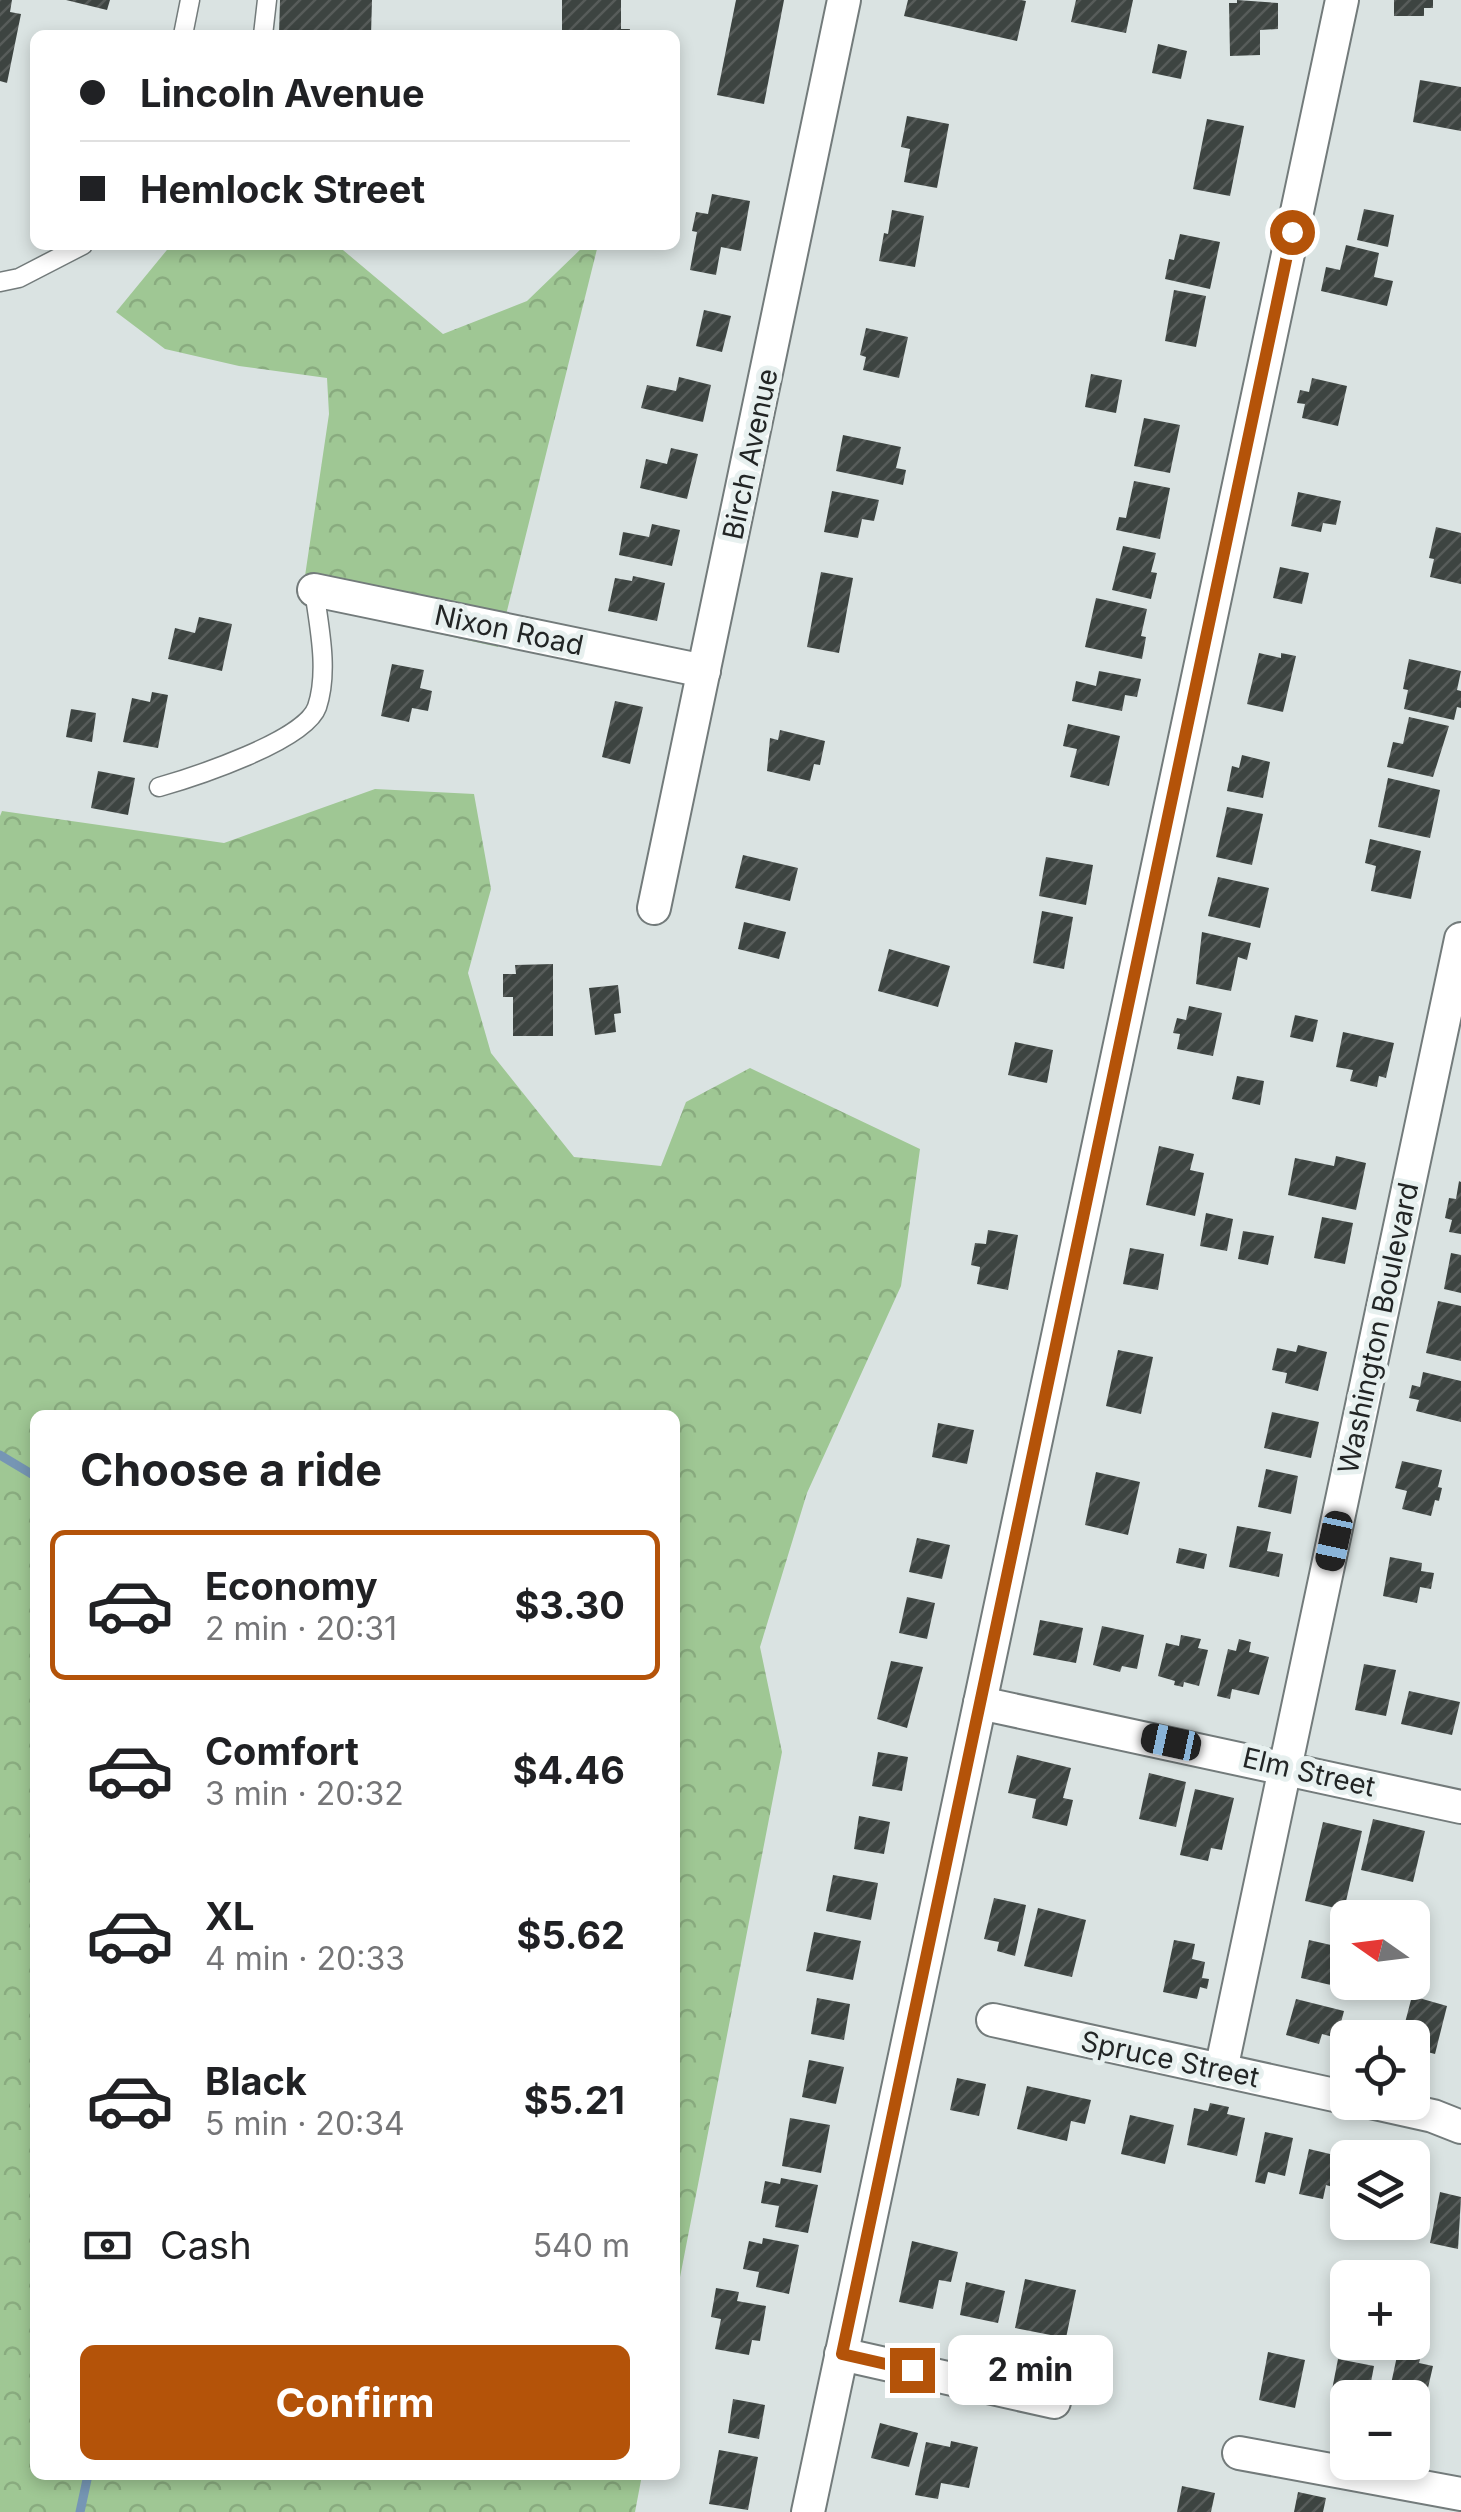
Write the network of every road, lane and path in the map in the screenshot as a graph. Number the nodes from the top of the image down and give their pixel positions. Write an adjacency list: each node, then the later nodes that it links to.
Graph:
1 (190, 0): 5 (lane)
2 (267, 0): 6 (lane)
3 (844, 0): 10 (street, Birch Avenue)
4 (1342, 0): 14 (street)
5 (183, 30)
6 (264, 30)
7 (73, 250): 8 (lane)
8 (0, 282)
9 (314, 590): 10 (street, Nixon Road); 11 (lane)
10 (704, 670): 12 (street, Birch Avenue)
11 (159, 787)
12 (654, 908)
13 (1461, 939): 15 (street, Washington Boulevard)
14 (980, 1703): 15 (street, Elm Street); 22 (street)
15 (1286, 1766): 16 (street, Elm Street); 18 (street, Washington Boulevard)
16 (1461, 1807)
17 (993, 2020): 18 (street, Spruce Street)
18 (1221, 2070): 19 (street, Spruce Street)
19 (1330, 2094)
20 (1430, 2115): 21 (street)
21 (1461, 2126)
22 (842, 2354): 23 (street); 26 (street)
23 (1054, 2402)
24 (1240, 2453): 25 (street)
25 (1461, 2494): 27 (street)
26 (808, 2512)
27 (1457, 2512)

